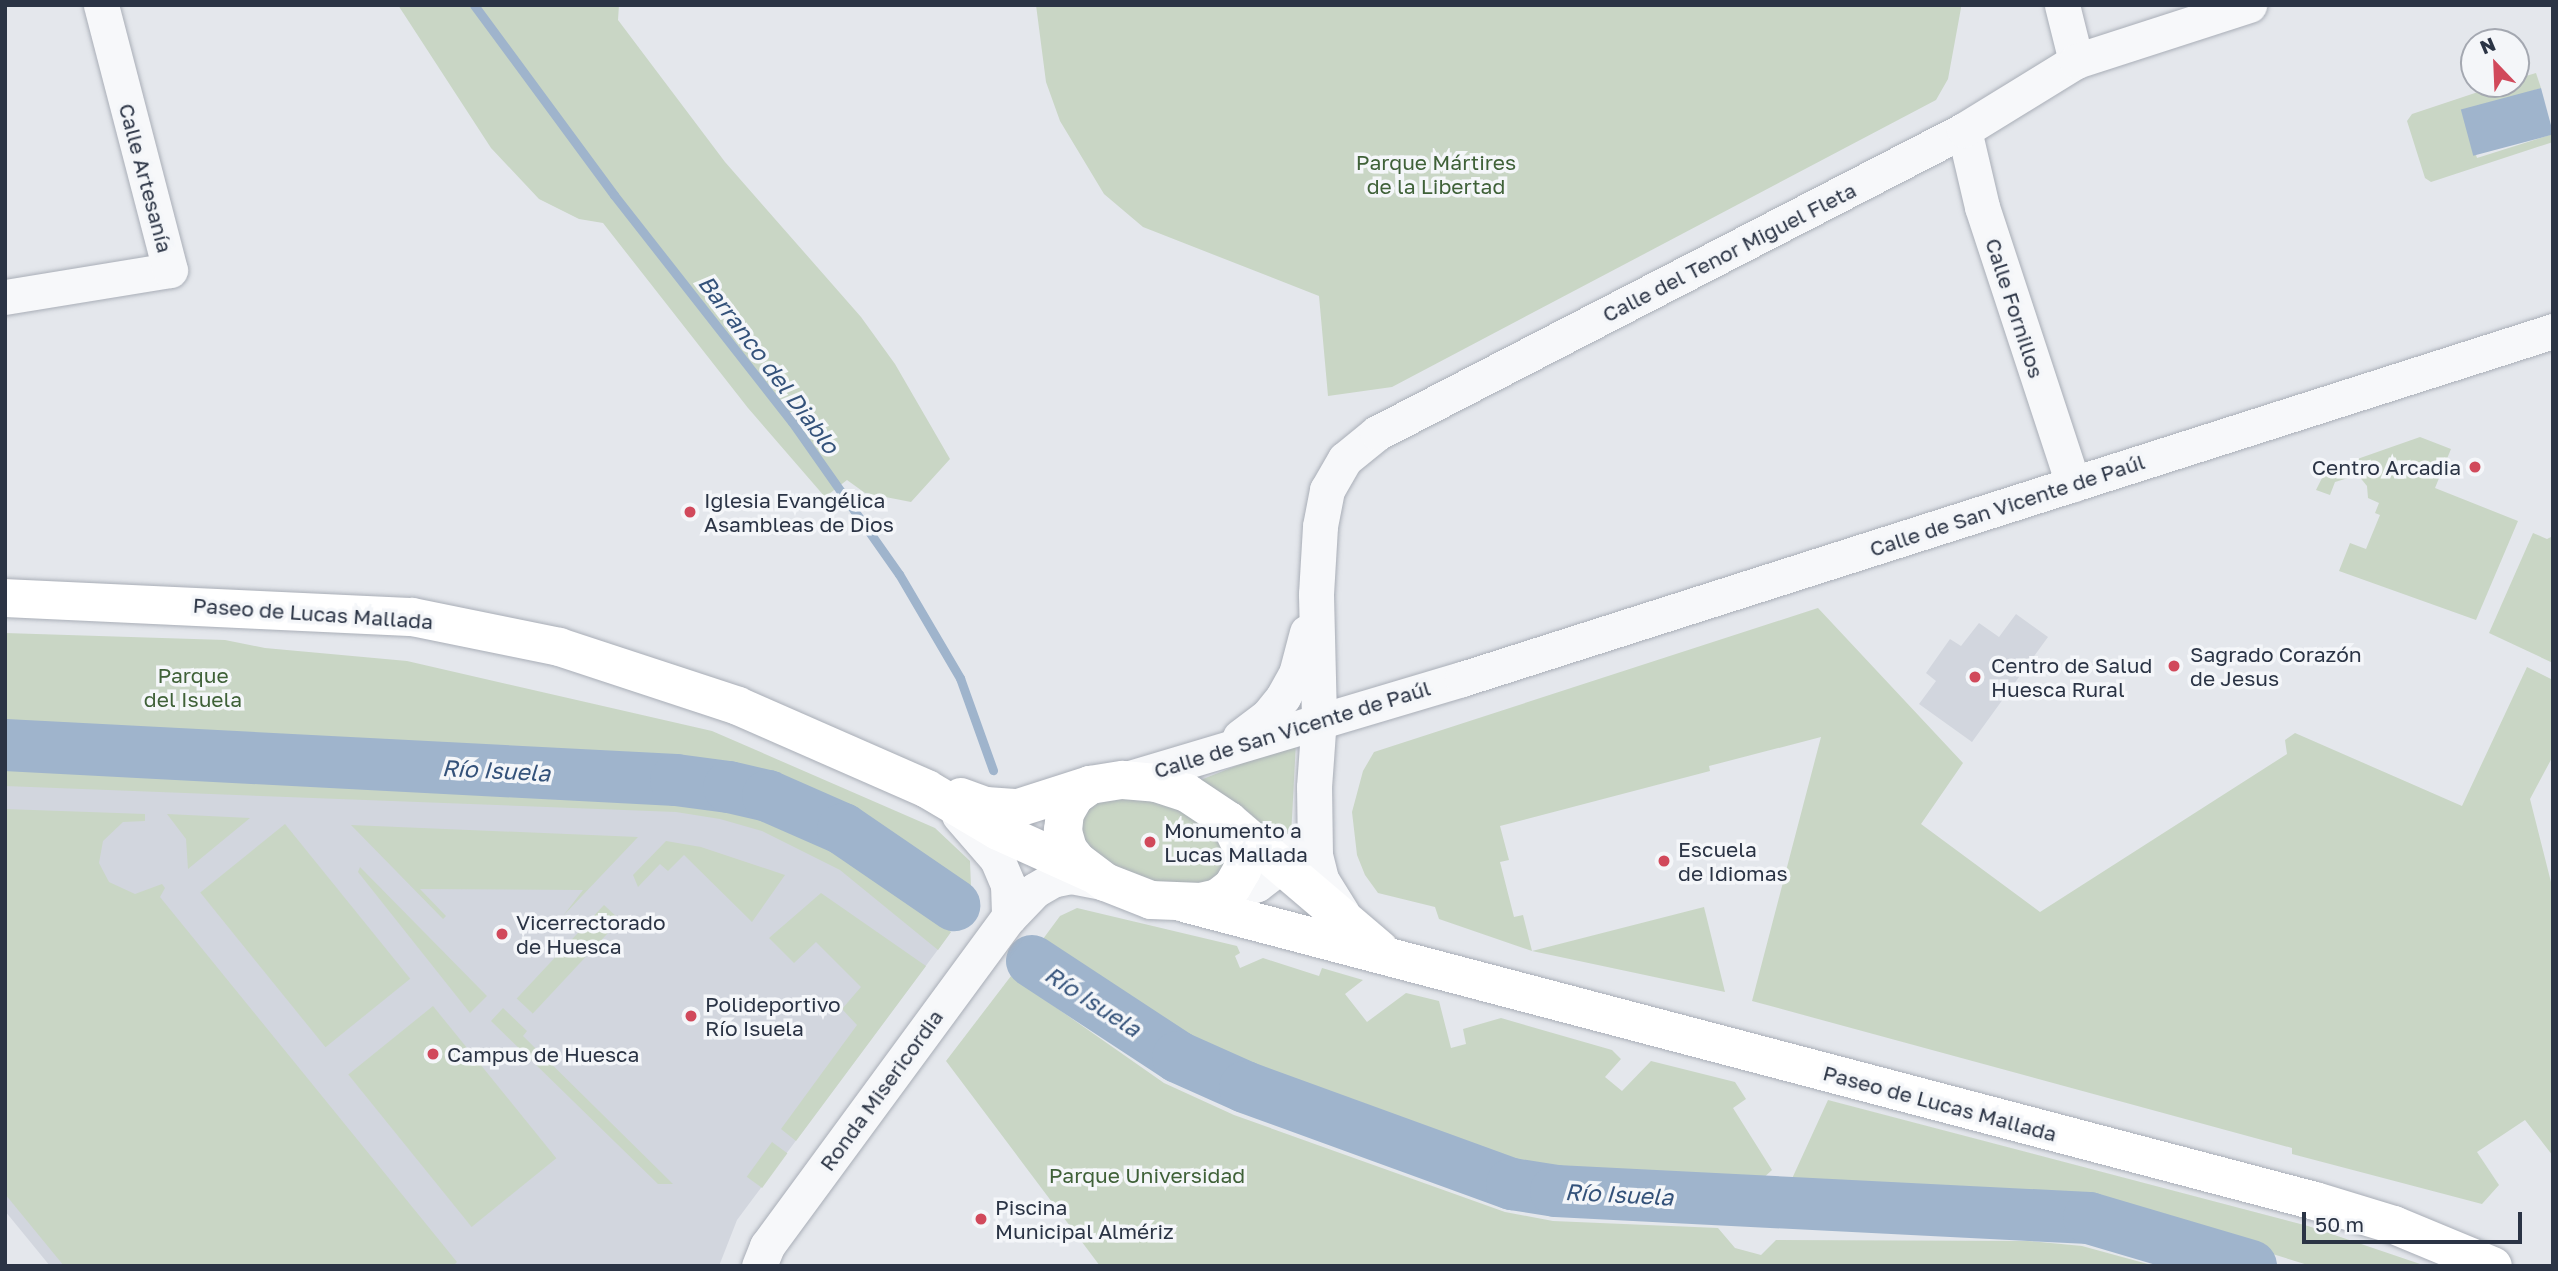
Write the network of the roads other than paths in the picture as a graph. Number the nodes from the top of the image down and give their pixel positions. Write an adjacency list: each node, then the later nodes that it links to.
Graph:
1 (101, 5): 6 (street, Calle Artesanía)
2 (2062, 5): 4 (street)
3 (2249, 5): 4 (street, Calle del Tenor Miguel Fleta)
4 (2076, 61): 5 (street, Calle del Tenor Miguel Fleta)
5 (1964, 130): 8 (street, Calle Fornillos); 9 (street, Calle del Tenor Miguel Fleta)
6 (5, 297)
7 (2553, 331): 8 (street, Calle de San Vicente de Paúl)
8 (2073, 484): 11 (street, Calle de San Vicente de Paúl)
9 (1316, 594): 12 (street, Calle del Tenor Miguel Fleta); 13 (street, Calle del Tenor Miguel Fleta)
10 (5, 598): 16 (main road, Paseo de Lucas Mallada)
11 (1462, 679): 12 (street, Calle de San Vicente de Paúl); 15 (street, Calle de San Vicente de Paúl)
12 (1319, 719): 13 (street, Calle de San Vicente de Paúl); 15 (street, Calle del Tenor Miguel Fleta)
13 (1198, 759): 14 (street, Calle de San Vicente de Paúl)
14 (1096, 787): 16 (main road, Paseo de Lucas Mallada); 17 (main road); 18 (street, Ronda Misericordia); 20 (main road)
15 (1314, 787): 19 (street, Calle de San Vicente de Paúl); 23 (street, Calle del Tenor Miguel Fleta)
16 (939, 798): 18 (main road, Paseo de Lucas Mallada); 22 (street)
17 (1229, 821): 19 (main road, Paseo de Lucas Mallada); 21 (main road)
18 (1040, 850): 20 (main road, Paseo de Lucas Mallada); 22 (street, Ronda Misericordia)
19 (1282, 866): 21 (street, Calle de San Vicente de Paúl); 23 (main road, Paseo de Lucas Mallada)
20 (1098, 878): 21 (main road); 22 (street, Ronda Misericordia)
21 (1201, 900): 24 (main road, Paseo de Lucas Mallada)
22 (1009, 917): 25 (street, Ronda Misericordia)
23 (1348, 922): 24 (main road, Paseo de Lucas Mallada)
24 (1383, 953): 26 (main road, Paseo de Lucas Mallada)
25 (759, 1266)
26 (2493, 1266)

